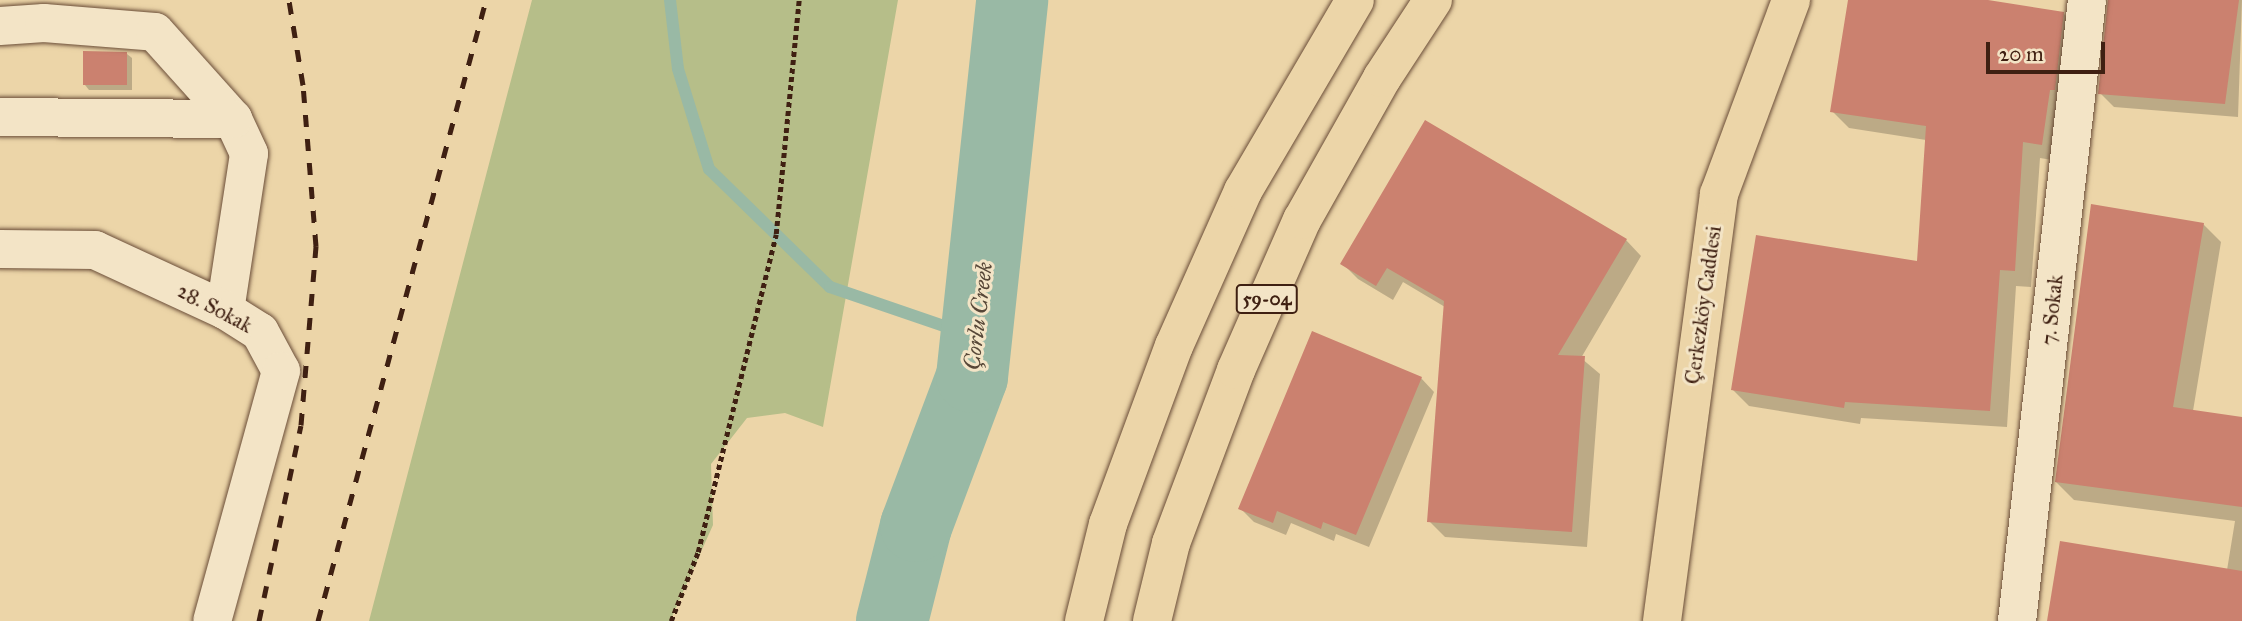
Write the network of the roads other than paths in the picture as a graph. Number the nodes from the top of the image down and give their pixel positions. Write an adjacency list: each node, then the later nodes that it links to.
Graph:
1 (1355, 0): 12 (main road, 59-04 / 59-04)
2 (1433, 0): 13 (main road, 59-04)
3 (1791, 0): 14 (main road, Çerkezköy Caddesi)
4 (2087, 0): 15 (street, 7. Sokak)
5 (42, 12): 6 (street); 8 (street)
6 (0, 26)
7 (0, 117): 8 (street)
8 (233, 119): 10 (street)
9 (0, 249): 10 (street, 28. Sokak)
10 (225, 310): 11 (street, 28. Sokak)
11 (212, 621)
12 (1084, 621)
13 (1152, 621)
14 (1662, 621)
15 (2017, 621)

